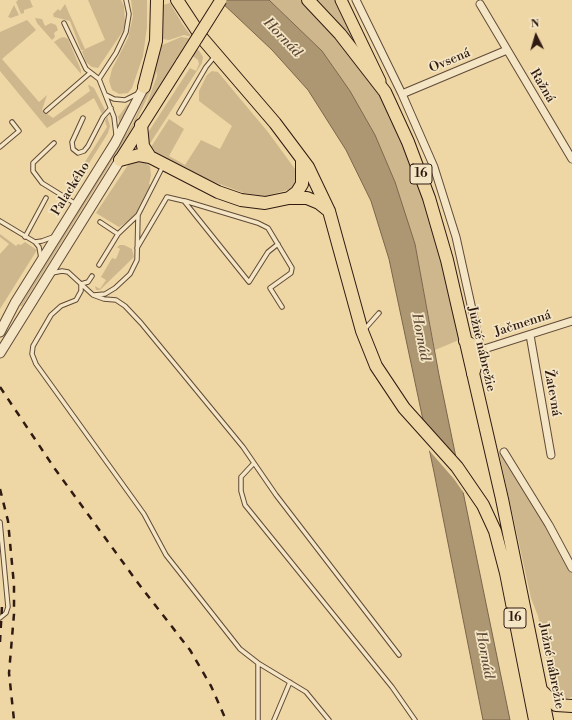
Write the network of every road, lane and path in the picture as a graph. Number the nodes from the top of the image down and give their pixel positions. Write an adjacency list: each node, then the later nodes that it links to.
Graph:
1 (126, 0): 13 (lane)
2 (221, 0): 23 (main road, bridge)
3 (308, 0): 15 (highway)
4 (341, 0): 15 (main road, Južné nábrežie / 16)
5 (356, 0): 17 (street, Južné nábrežie)
6 (178, 1): 11 (highway, 16)
7 (157, 4): 14 (highway)
8 (480, 4): 10 (street, Ražná)
9 (64, 23): 12 (lane)
10 (507, 50): 17 (street, Ovsená); 29 (street, Ražná)
11 (216, 55): 20 (lane); 28 (highway, 16)
12 (90, 73): 13 (lane); 19 (lane)
13 (99, 79): 16 (lane)
14 (144, 87): 16 (lane); 25 (street, Palackého)
15 (385, 92): 60 (highway, Južné nábrežie / 16)
16 (106, 94): 18 (lane)
17 (402, 94): 61 (street, Južné nábrežie)
18 (111, 108): 21 (lane); 25 (lane)
19 (46, 111)
20 (179, 113)
21 (83, 118)
22 (12, 122): 26 (lane)
23 (141, 125): 27 (highway); 30 (main road)
24 (54, 143): 35 (lane)
25 (115, 143): 35 (street, Palackého)
26 (0, 147)
27 (150, 158): 30 (highway); 31 (highway)
28 (302, 158): 33 (highway); 36 (highway, 16)
29 (572, 159)
30 (120, 160): 48 (street, Palackého)
31 (163, 165): 33 (highway); 37 (lane)
32 (46, 198): 42 (lane)
33 (289, 198): 36 (highway)
34 (184, 201): 44 (lane); 44 (lane); 45 (lane)
35 (77, 205): 41 (street, Palackého)
36 (329, 211): 57 (highway, 16)
37 (138, 215): 40 (lane); 45 (lane)
38 (0, 221): 42 (lane)
39 (100, 222): 40 (lane)
40 (118, 234): 47 (lane)
41 (58, 235): 43 (lane); 46 (street, Palackého)
42 (26, 237): 43 (lane)
43 (35, 242): 46 (lane)
44 (278, 244): 53 (lane)
45 (137, 248): 51 (lane)
46 (41, 262): 52 (street, Palackého)
47 (99, 264)
48 (48, 275): 50 (lane); 62 (street, Palackého)
49 (92, 276): 50 (lane)
50 (81, 284): 51 (lane); 71 (lane)
51 (93, 296): 66 (lane)
52 (15, 303): 55 (street, Palackého); 58 (street, Palackého)
53 (282, 307)
54 (379, 313): 57 (lane)
55 (0, 321)
56 (572, 321): 59 (street, Jačmenná)
57 (362, 331): 79 (highway, Južné nábrežie / 16)
58 (0, 332)
59 (530, 336): 61 (street, Jačmenná); 65 (street, Žatevná)
60 (465, 342): 61 (highway); 63 (highway, Južné nábrežie / 16)
61 (482, 350): 63 (highway)
62 (0, 353)
63 (472, 376): 73 (highway, Južné nábrežie / 16)
64 (504, 452): 68 (street)
65 (551, 455)
66 (254, 463): 70 (lane); 78 (lane)
67 (0, 522): 69 (lane)
68 (572, 568)
69 (0, 618)
70 (399, 655)
71 (258, 663): 72 (lane); 75 (lane)
72 (290, 682): 76 (lane); 77 (lane)
73 (542, 691): 74 (highway); 80 (highway, Južné nábrežie / 16)
74 (570, 706): 81 (highway)
75 (258, 720)
76 (274, 720)
77 (329, 720)
78 (415, 720)
79 (535, 720)
80 (547, 720)
81 (554, 720)

